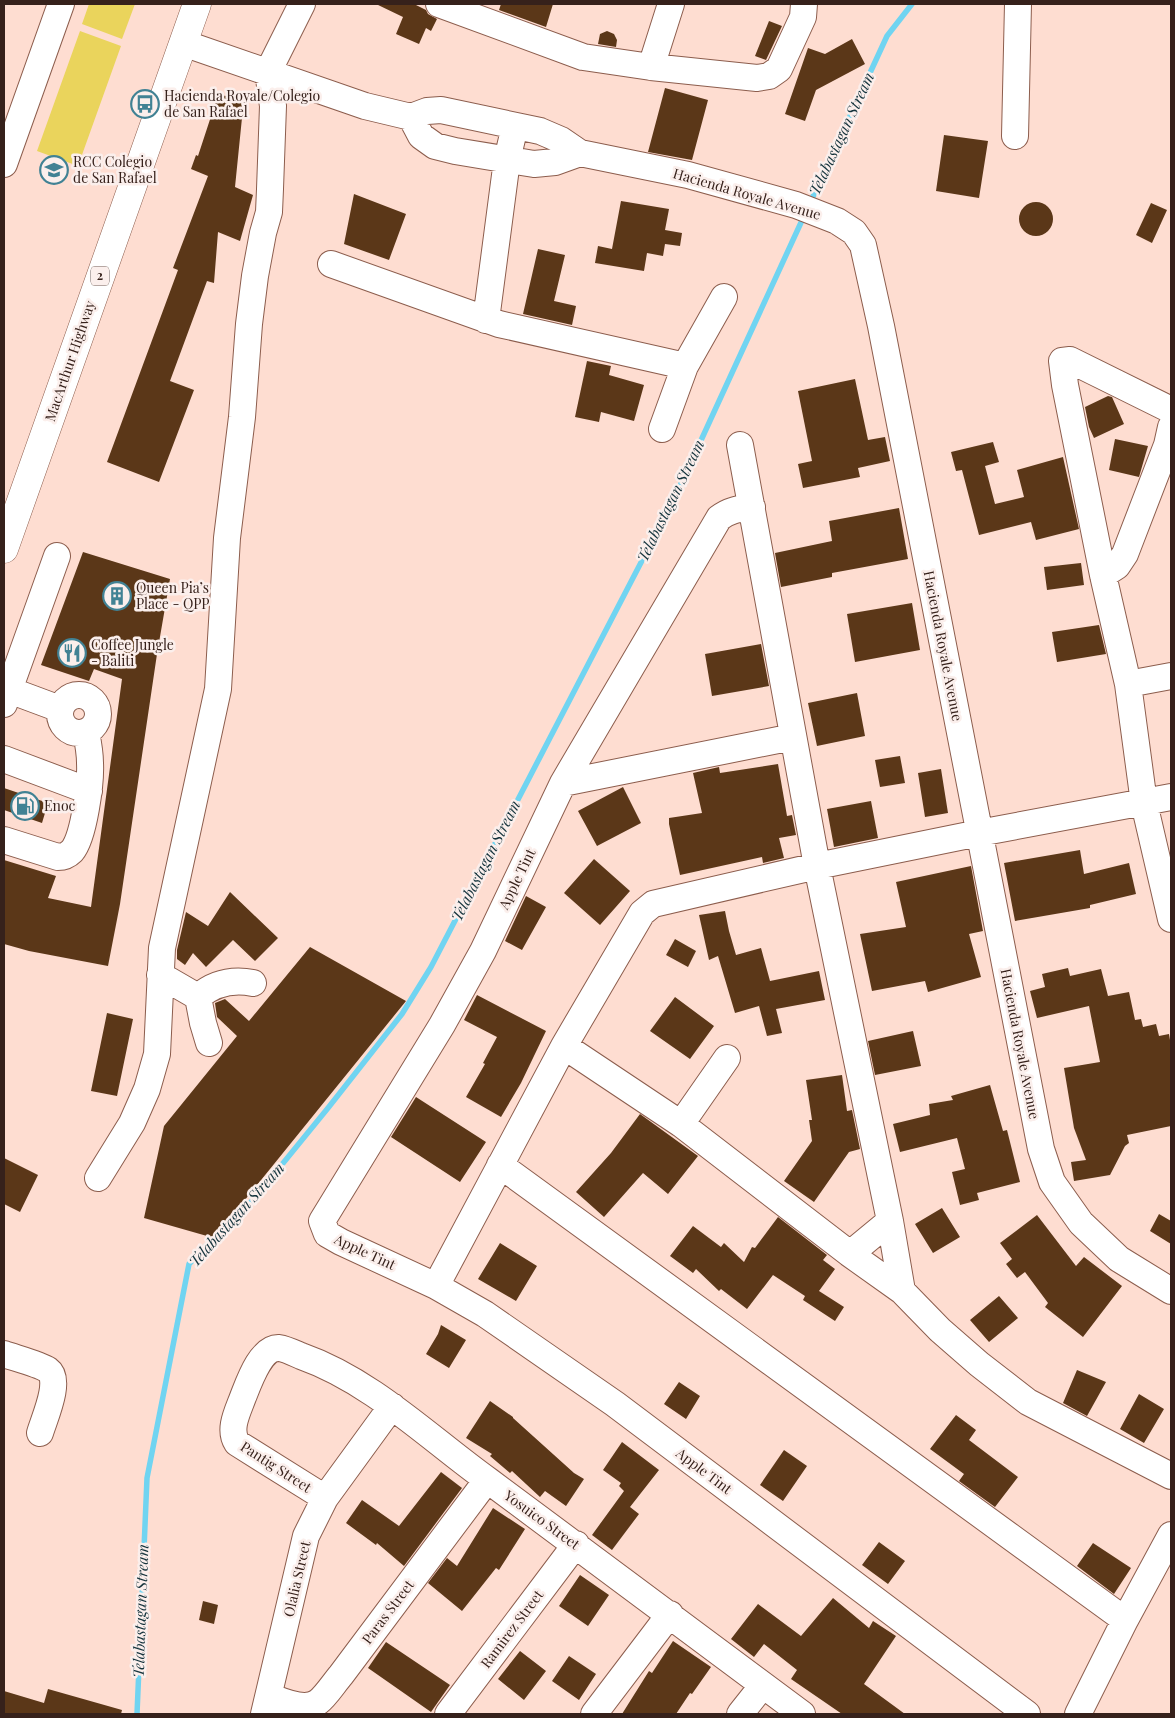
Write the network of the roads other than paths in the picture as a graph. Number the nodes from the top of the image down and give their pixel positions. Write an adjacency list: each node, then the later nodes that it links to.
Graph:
1 (60, 4): 12 (street)
2 (197, 4): 8 (highway, MacArthur Highway / 2)
3 (302, 4): 10 (street)
4 (442, 4): 9 (street)
5 (671, 4): 9 (street)
6 (804, 4): 9 (street)
7 (1018, 4): 14 (street)
8 (183, 43): 10 (street, Hacienda Royale Avenue); 27 (highway, MacArthur Highway / 2)
9 (651, 66)
10 (268, 72): 11 (street, Hacienda Royale Avenue); 44 (street)
11 (411, 117): 13 (street, Hacienda Royale Avenue); 16 (street)
12 (11, 120): 17 (street)
13 (515, 126): 15 (street, Hacienda Royale Avenue); 16 (street)
14 (1015, 136)
15 (580, 153): 16 (street); 40 (street, Hacienda Royale Avenue)
16 (507, 160): 20 (street)
17 (4, 164)
18 (331, 264): 20 (street)
19 (724, 297): 21 (street)
20 (486, 320): 21 (street)
21 (685, 366): 24 (street)
22 (1171, 410): 29 (street)
23 (1171, 427): 29 (street)
24 (662, 429)
25 (740, 445): 26 (street)
26 (752, 507): 34 (street); 36 (street, Apple Tint)
27 (4, 549)
28 (57, 556): 30 (street)
29 (1103, 575): 32 (street)
30 (12, 656): 33 (street)
31 (1171, 676): 32 (street)
32 (1128, 684): 39 (street)
33 (6, 697): 37 (street)
34 (793, 737): 36 (street); 42 (street)
35 (4, 759): 37 (street)
36 (563, 783): 55 (street, Apple Tint)
37 (88, 791): 41 (street)
38 (1171, 797): 39 (street)
39 (1144, 803): 40 (street); 43 (street)
40 (979, 833): 42 (street); 57 (street, Hacienda Royale Avenue)
41 (4, 840)
42 (817, 866): 48 (street); 53 (street)
43 (1170, 911)
44 (160, 975): 46 (street); 52 (street)
45 (253, 983): 46 (street)
46 (198, 996): 47 (street)
47 (209, 1043)
48 (564, 1046): 50 (street); 51 (street)
49 (727, 1058): 50 (street)
50 (681, 1124): 54 (street)
51 (500, 1165): 55 (street); 68 (street)
52 (98, 1178)
53 (890, 1221): 54 (street); 56 (street)
54 (850, 1254): 56 (street)
55 (436, 1286): 75 (street, Apple Tint)
56 (902, 1291): 62 (street)
57 (1171, 1291)
58 (270, 1350): 60 (street, Yosuico Street); 64 (street, Pantig Street)
59 (4, 1354): 61 (street)
60 (392, 1406): 63 (street, Yosuico Street); 64 (street, Olalia Street)
61 (40, 1433)
62 (1171, 1476)
63 (487, 1480): 66 (street, Yosuico Street); 70 (street, Paras Street)
64 (325, 1498): 70 (street, Olalia Street)
65 (1171, 1535): 68 (street)
66 (576, 1544): 67 (street, Yosuico Street); 71 (street, Ramirez Street)
67 (670, 1614): 69 (street, Yosuico Street); 72 (street)
68 (1125, 1620): 76 (street)
69 (763, 1685): 73 (street); 74 (street, Yosuico Street)
70 (266, 1705)
71 (448, 1714)
72 (594, 1714)
73 (740, 1714)
74 (802, 1714)
75 (1027, 1714)
76 (1078, 1714)

